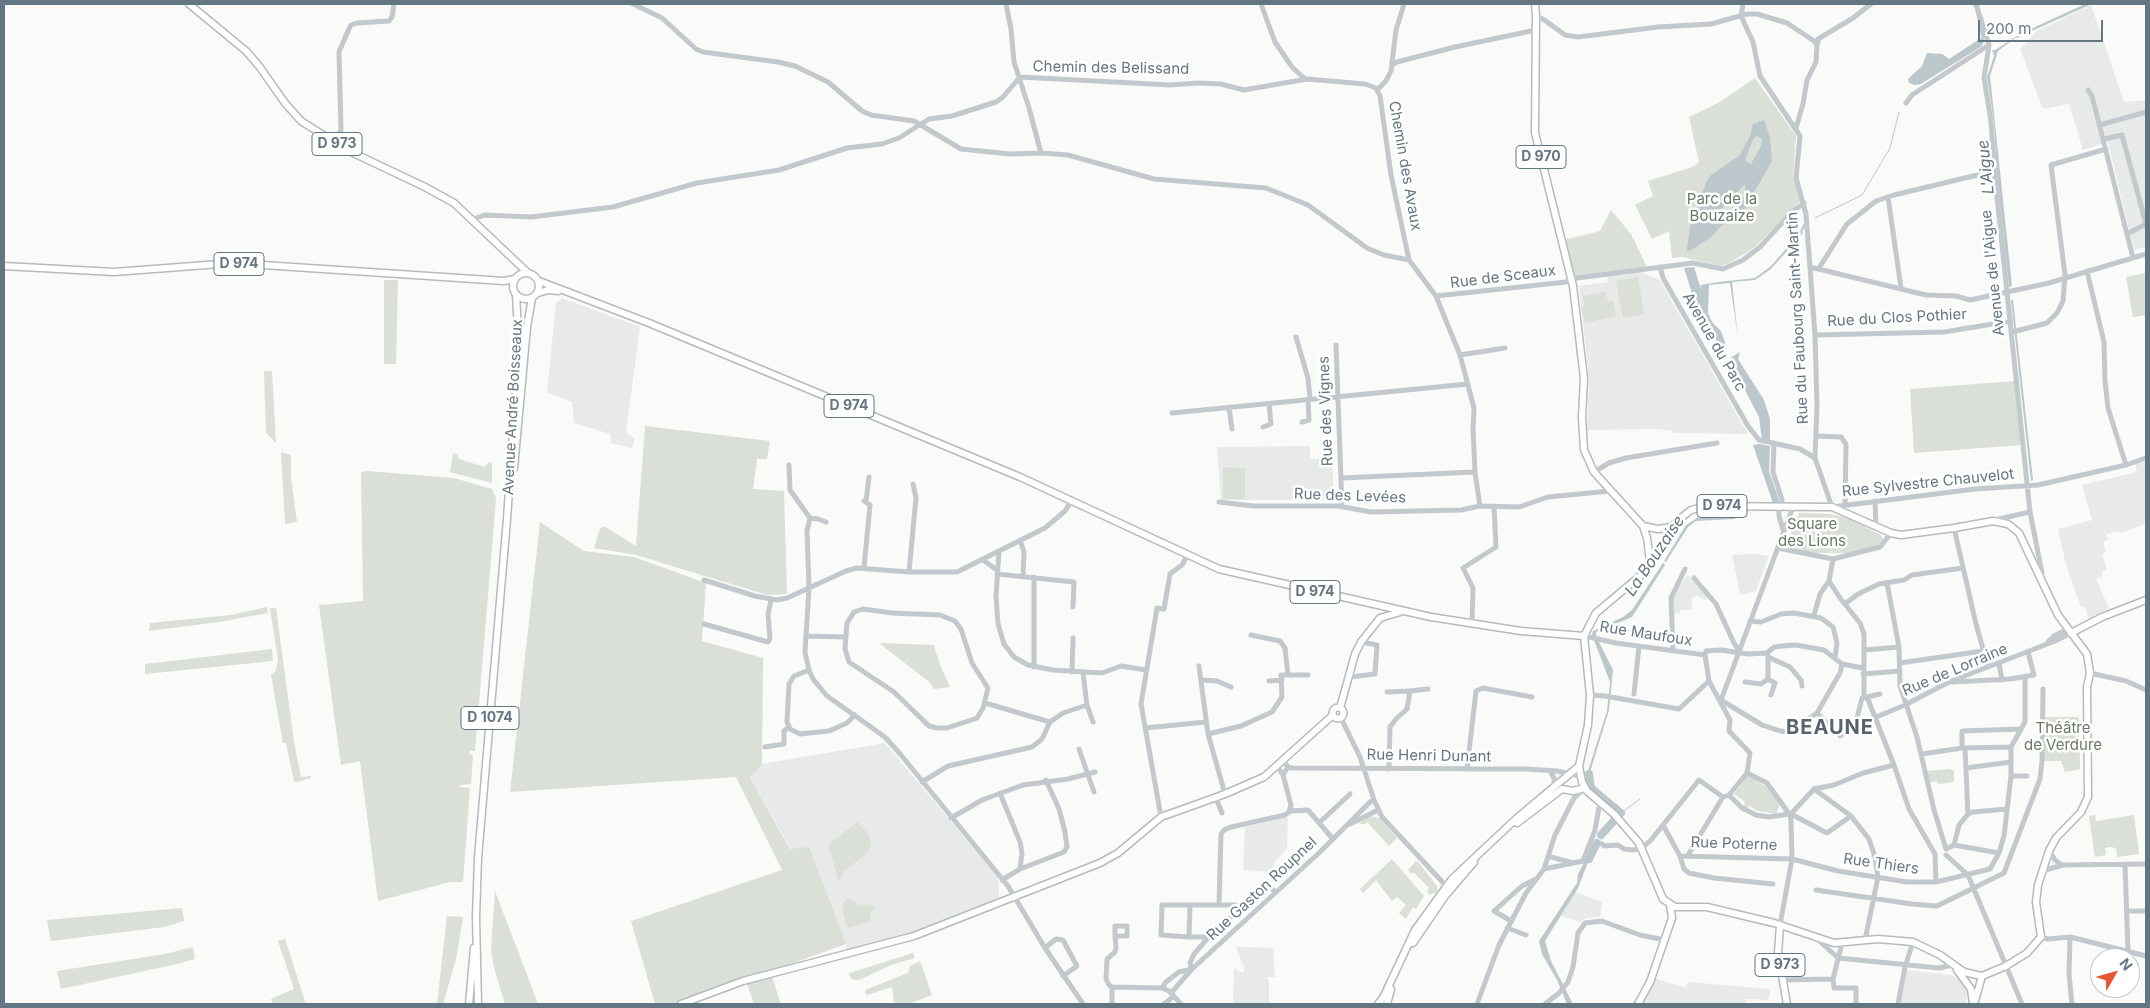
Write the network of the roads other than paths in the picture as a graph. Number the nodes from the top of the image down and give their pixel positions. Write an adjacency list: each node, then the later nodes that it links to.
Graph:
1 (189, 4): 30 (main road, D 973)
2 (394, 4): 30 (street)
3 (633, 4): 26 (street)
4 (1006, 4): 19 (street)
5 (1261, 4): 20 (street)
6 (1404, 4): 18 (street)
7 (1534, 4): 11 (main road, D 970)
8 (1743, 4): 12 (street)
9 (1871, 4): 15 (street)
10 (1976, 4): 17 (street, Avenue de l'Aigue)
11 (1536, 16): 12 (street); 13 (main road, D 970)
12 (1741, 16): 14 (street); 28 (street)
13 (1536, 30): 18 (street); 53 (main road, D 970)
14 (1812, 39): 15 (street); 16 (street)
15 (1819, 39): 16 (street)
16 (1816, 45): 28 (street)
17 (1989, 45): 24 (street); 33 (street, Avenue de l'Aigue)
18 (1392, 65): 22 (street)
19 (1020, 77): 20 (street, Chemin des Belissand); 26 (street, Chemin des Belissand); 32 (street)
20 (1300, 78): 21 (street, Chemin des Belissand)
21 (1307, 79): 22 (street, Chemin des Avaux)
22 (1377, 90): 42 (street, Chemin des Avaux)
23 (2088, 90): 27 (street)
24 (1906, 103)
25 (2146, 112): 27 (street)
26 (922, 125): 32 (street); 36 (street, Chemin des Belissand)
27 (2100, 125): 29 (street)
28 (1796, 128): 35 (street, Rue du Faubourg Saint-Martin)
29 (2104, 140): 31 (street); 37 (street)
30 (334, 142): 36 (main road, D 973)
31 (2106, 149): 38 (street); 50 (street)
32 (1041, 153): 42 (street)
33 (1994, 172): 34 (street); 55 (street, Avenue de l'Aigue)
34 (1888, 197): 46 (street); 54 (street)
35 (1804, 203): 44 (street); 45 (street, Rue du Faubourg Saint-Martin)
36 (473, 219): 39 (main road, D 973)
37 (2146, 224): 38 (street)
38 (2127, 234): 41 (street)
39 (508, 253): 48 (main road, D 973); 49 (main road, D 973)
40 (2146, 254): 41 (street)
41 (2133, 258): 47 (street)
42 (1410, 260): 59 (street)
43 (4, 266): 51 (main road, D 974)
44 (1660, 267): 53 (street); 78 (street, Avenue du Parc)
45 (1810, 267): 46 (street); 62 (street, Rue du Faubourg Saint-Martin)
46 (1819, 268): 54 (street)
47 (2087, 271): 50 (street); 82 (street)
48 (528, 273): 49 (main road); 52 (main road)
49 (516, 277): 51 (main road, D 974); 56 (main road)
50 (2065, 278): 55 (street); 61 (street)
51 (475, 279): 56 (main road, D 974)
52 (539, 281): 57 (main road, D 974); 58 (main road)
53 (1572, 281): 59 (street, Rue de Sceaux); 84 (main road, D 970)
54 (1901, 288): 55 (street)
55 (2010, 292): 60 (street, Avenue de l'Aigue)
56 (515, 293): 58 (main road); 104 (main road, Avenue André Boisseaux / D 1074)
57 (574, 294): 58 (main road, D 974); 90 (main road, D 974)
58 (535, 296): 104 (main road, Avenue André Boisseaux / D 1074)
59 (1436, 296): 66 (street)
60 (2011, 321): 61 (street, Avenue de l'Aigue); 62 (street, Rue du Clos Pothier)
61 (2015, 332): 88 (street, Avenue de l'Aigue)
62 (1815, 335): 76 (street, Rue du Faubourg Saint-Martin)
63 (1296, 336): 69 (street)
64 (1336, 344): 68 (street, Rue des Vignes)
65 (1505, 348): 66 (street)
66 (1460, 356): 67 (street)
67 (1468, 384): 68 (street); 83 (street)
68 (1338, 396): 69 (street); 86 (street, Rue des Vignes)
69 (1309, 399): 70 (street); 73 (street)
70 (1269, 404): 71 (street); 74 (street)
71 (1229, 407): 72 (street); 75 (street)
72 (1172, 413)
73 (1302, 422)
74 (1263, 427)
75 (1232, 430)
76 (1816, 436): 79 (street, Rue du Faubourg Saint-Martin); 94 (street)
77 (1717, 443): 84 (street)
78 (1774, 444): 79 (street, Avenue du Parc); 93 (street)
79 (1815, 458): 99 (street, Rue du Faubourg Saint-Martin)
80 (2146, 458): 82 (street, Rue Sylvestre Chauvelot)
81 (788, 465): 103 (street)
82 (2126, 465): 88 (street, Rue Sylvestre Chauvelot)
83 (1475, 472): 86 (street); 95 (street)
84 (1594, 472): 89 (main road, D 970)
85 (869, 477): 121 (street)
86 (1341, 478): 96 (street, Rue des Vignes)
87 (913, 484): 124 (street)
88 (2028, 486): 91 (street, Rue Sylvestre Chauvelot); 100 (street, Avenue de l'Aigue)
89 (1610, 491): 97 (street, Rue des Levées); 108 (main road, D 970)
90 (1072, 500): 114 (street); 117 (main road, D 974)
91 (1875, 501): 94 (street, Rue Sylvestre Chauvelot); 110 (street)
92 (1219, 502): 96 (street, Rue des Levées)
93 (1780, 504): 98 (main road, D 974); 109 (main road, D 974); 112 (street)
94 (1847, 504): 99 (street, Rue Sylvestre Chauvelot); 101 (street)
95 (1480, 506): 96 (street, Rue des Levées); 97 (street, Rue des Levées)
96 (1342, 507)
97 (1494, 507): 143 (street)
98 (1793, 507): 99 (main road, D 974); 112 (street)
99 (1832, 507): 101 (main road, D 974)
100 (2030, 512): 102 (street); 129 (street, Avenue de l'Aigue)
101 (1851, 515): 110 (main road, D 974)
102 (2010, 517): 105 (street); 107 (street)
103 (810, 518): 106 (street); 133 (street)
104 (508, 519): 310 (main road, Avenue André Boisseaux / D 1074)
105 (1993, 521): 107 (main road, D 974); 111 (main road, D 974)
106 (826, 522)
107 (2008, 524): 129 (main road)
108 (1643, 526): 109 (main road); 120 (main road)
109 (1672, 527): 120 (main road, D 974)
110 (1876, 527): 113 (main road, D 974)
111 (1954, 528): 113 (main road, D 974); 122 (street)
112 (1784, 533): 115 (street)
113 (1891, 533): 118 (street)
114 (1020, 540): 116 (street); 126 (street)
115 (1778, 548): 118 (street); 142 (street)
116 (998, 552): 119 (street); 125 (street)
117 (1187, 556): 138 (main road, D 974); 172 (street)
118 (1832, 559): 131 (street)
119 (983, 560): 124 (street); 125 (street)
120 (1650, 561): 149 (main road, D 974)
121 (864, 568): 124 (street); 133 (street)
122 (1963, 568): 132 (street); 159 (street)
123 (1686, 569): 157 (street)
124 (910, 572)
125 (997, 572): 126 (street); 169 (street)
126 (1023, 576): 127 (street)
127 (1034, 578): 137 (street); 169 (street)
128 (1694, 578): 158 (street)
129 (2040, 578): 146 (main road)
130 (704, 580): 134 (street)
131 (1829, 581): 136 (street); 140 (street)
132 (1887, 583): 136 (street); 155 (street)
133 (809, 588): 134 (street); 148 (street)
134 (771, 600): 144 (street)
135 (2146, 600): 145 (main road)
136 (1845, 604): 156 (street)
137 (1073, 607)
138 (1382, 607): 139 (main road, D 974); 141 (main road)
139 (1403, 612): 141 (main road); 143 (main road, D 974)
140 (1814, 615): 142 (street); 164 (street)
141 (1380, 618): 152 (main road)
142 (1750, 622): 158 (street)
143 (1472, 623): 149 (main road, D 974)
144 (704, 624)
145 (2084, 626): 146 (main road); 161 (main road)
146 (2071, 629): 153 (street, Rue de Lorraine); 153 (street, Rue de Lorraine); 161 (main road)
147 (1251, 635): 179 (street)
148 (806, 636): 150 (street); 171 (street)
149 (1584, 636): 154 (street, Rue Maufoux); 199 (main road)
150 (845, 637): 204 (street); 204 (street)
151 (1073, 638): 174 (street)
152 (1362, 642): 180 (main road); 180 (street)
153 (2044, 645): 160 (street, Rue de Lorraine)
154 (1639, 646): 157 (street, Rue Maufoux); 197 (street)
155 (1899, 648): 156 (street); 166 (street)
156 (1864, 650): 173 (street)
157 (1673, 651): 162 (street, Rue Maufoux)
158 (1739, 651): 162 (street, Rue Maufoux); 163 (street, Rue Maufoux); 203 (street)
159 (1983, 651): 166 (street); 170 (street)
160 (2028, 652): 167 (street, Rue de Lorraine); 181 (street)
161 (2087, 654): 177 (main road)
162 (1705, 655): 185 (street)
163 (1768, 655): 164 (street); 182 (street); 190 (street)
164 (1836, 657): 165 (street)
165 (1842, 664): 173 (street); 208 (street)
166 (1900, 664): 175 (street)
167 (1999, 664): 170 (street, Rue de Lorraine); 186 (street)
168 (1199, 666): 183 (street)
169 (1034, 667): 174 (street)
170 (1988, 667): 189 (street, Rue de Lorraine)
171 (809, 670): 209 (street); 217 (street)
172 (1146, 670): 176 (street); 218 (street)
173 (1863, 671): 175 (street); 202 (street)
174 (1072, 672): 176 (street)
175 (1900, 672): 206 (street)
176 (1083, 673): 205 (street)
177 (2090, 673): 194 (street); 277 (main road)
178 (1308, 674): 179 (street)
179 (1288, 675): 184 (street)
180 (1350, 677): 207 (main road)
181 (2025, 677): 186 (street); 219 (street)
182 (1768, 679): 188 (street); 200 (street)
183 (1201, 680): 191 (street); 215 (street)
184 (1282, 680): 187 (street); 220 (street)
185 (1709, 680): 199 (street); 203 (street)
186 (2002, 680): 189 (street)
187 (1268, 681)
188 (1745, 682)
189 (1949, 682): 206 (street, Rue de Lorraine)
190 (1802, 686)
191 (1231, 687)
192 (1428, 689): 195 (street)
193 (2043, 689): 297 (street)
194 (2146, 690)
195 (1410, 691): 196 (street); 233 (street)
196 (1386, 692)
197 (1634, 694)
198 (1880, 694): 202 (street)
199 (1590, 695): 229 (main road)
200 (1771, 695)
201 (1532, 697): 234 (street)
202 (1865, 698): 212 (street); 216 (street)
203 (1721, 700): 208 (street); 239 (street)
204 (985, 703): 213 (street)
205 (1087, 705): 213 (street); 214 (street)
206 (1905, 705): 212 (street, Rue de Lorraine); 225 (street)
207 (1340, 708): 210 (main road); 211 (main road)
208 (1817, 713): 216 (street, Rue de Lorraine)
209 (855, 715): 217 (street); 247 (street)
210 (1333, 715): 211 (main road); 227 (main road)
211 (1341, 718): 231 (street)
212 (1875, 718): 216 (street, Rue de Lorraine); 228 (street)
213 (1050, 722): 247 (street)
214 (1093, 722)
215 (1206, 722): 218 (street); 220 (street)
216 (1855, 726)
217 (789, 727): 221 (street)
218 (1145, 728): 267 (street)
219 (2022, 729): 222 (street); 223 (street)
220 (1208, 734): 253 (street)
221 (765, 747)
222 (2011, 747): 223 (street); 226 (street)
223 (1963, 748): 225 (street); 232 (street)
224 (1079, 749): 240 (street)
225 (1922, 754): 276 (street)
226 (2011, 762): 232 (street); 243 (street)
227 (1286, 764): 230 (main road); 231 (street, Rue Henri Dunant); 241 (street)
228 (1894, 765): 250 (street); 279 (street)
229 (1579, 766): 238 (main road); 242 (main road)
230 (1278, 767): 241 (street); 253 (main road)
231 (1365, 768): 233 (street, Rue Henri Dunant); 258 (street)
232 (1966, 768): 265 (street)
233 (1389, 769): 234 (street, Rue Henri Dunant)
234 (1467, 769): 235 (street, Rue Henri Dunant)
235 (1550, 771): 237 (street, Rue Henri Dunant); 249 (street)
236 (1095, 772): 240 (street)
237 (1561, 772): 238 (street, Rue Henri Dunant); 246 (street)
238 (1570, 773): 242 (street, Rue Henri Dunant); 246 (main road)
239 (1747, 773): 255 (street); 264 (street)
240 (1087, 774): 245 (street); 251 (street)
241 (1283, 775): 262 (street)
242 (1580, 776): 248 (main road)
243 (2011, 776): 244 (street); 260 (street)
244 (2028, 776)
245 (1046, 780): 252 (street); 288 (street)
246 (1562, 780): 249 (main road)
247 (922, 782): 268 (street)
248 (1584, 788): 249 (main road); 259 (main road); 281 (street)
249 (1556, 789): 298 (main road); 298 (main road)
250 (1814, 789): 264 (street); 266 (street)
251 (1094, 792)
252 (1000, 793): 268 (street); 288 (street)
253 (1225, 794): 257 (main road)
254 (1350, 794): 269 (street)
255 (1729, 795): 256 (street); 264 (street)
256 (1723, 797): 270 (street); 280 (street)
257 (1216, 798): 263 (street); 267 (main road)
258 (1374, 800): 261 (street); 271 (street, Rue Gaston Roupnel)
259 (1600, 802): 274 (main road); 284 (street)
260 (2007, 809): 265 (street); 278 (street)
261 (1378, 810): 271 (street, Rue Gaston Roupnel); 298 (street)
262 (1290, 811): 269 (street); 304 (street)
263 (1222, 813)
264 (1790, 814): 266 (street); 283 (street)
265 (1968, 814): 275 (street)
266 (1851, 816): 292 (street)
267 (1161, 817): 301 (main road)
268 (951, 818): 294 (street)
269 (1319, 823): 272 (street)
270 (1663, 825): 274 (street); 282 (street, Rue Poterne)
271 (1347, 826): 272 (street, Rue Gaston Roupnel)
272 (1333, 839): 300 (street, Rue Gaston Roupnel)
273 (1602, 844): 274 (street)
274 (1641, 845): 305 (main road)
275 (1954, 845): 276 (street); 278 (street)
276 (1946, 852): 279 (street); 291 (street)
277 (2049, 852): 287 (street); 290 (main road)
278 (1999, 853): 291 (street, Rue Thiers)
279 (1935, 854): 295 (street)
280 (1688, 855): 282 (street, Rue Poterne); 283 (street, Rue Poterne)
281 (1548, 856): 284 (street); 289 (street)
282 (1680, 856): 296 (street)
283 (1792, 859): 292 (street, Rue Thiers); 314 (street)
284 (1573, 863): 289 (street)
285 (2125, 864): 286 (street); 287 (street); 308 (street)
286 (2146, 864)
287 (2062, 865): 290 (street)
288 (1020, 869): 294 (street)
289 (1544, 869): 293 (street)
290 (2042, 871): 321 (main road)
291 (1968, 875): 295 (street, Rue Thiers); 297 (street)
292 (1878, 877): 295 (street, Rue Thiers); 302 (street)
293 (1535, 879): 313 (street); 313 (street)
294 (1002, 880): 301 (street)
295 (1936, 882)
296 (1773, 884)
297 (1974, 887): 302 (street); 334 (street)
298 (1448, 888): 349 (main road); 350 (main road)
299 (1816, 890): 302 (street)
300 (1276, 892): 307 (street); 316 (street, Rue Gaston Roupnel)
301 (1014, 897): 328 (street); 344 (main road)
302 (1873, 898): 325 (street)
303 (1190, 905): 304 (street); 319 (street); 319 (street)
304 (1219, 905): 307 (street)
305 (1670, 905): 306 (main road); 311 (main road)
306 (1684, 908): 311 (main road); 314 (main road)
307 (1240, 909): 312 (street)
308 (2127, 911): 309 (street); 330 (street)
309 (2146, 911)
310 (476, 917): 342 (main road, Avenue André Boisseaux / D 1074); 343 (main road, Avenue André Boisseaux / D 1074)
311 (1672, 918): 324 (main road)
312 (1228, 920): 316 (street); 323 (street)
313 (1511, 921): 315 (street)
314 (1780, 925): 320 (main road); 339 (main road, D 973)
315 (1507, 928): 318 (street); 351 (street)
316 (1236, 930): 335 (street, Rue Gaston Roupnel)
317 (1115, 936): 340 (street)
318 (1526, 936)
319 (1189, 937): 323 (street)
320 (1815, 937): 327 (main road); 331 (street)
321 (2041, 937): 322 (street); 334 (main road)
322 (2070, 937): 329 (street); 359 (street)
323 (1207, 939): 335 (street)
324 (1664, 940): 352 (street); 353 (main road)
325 (1865, 940): 326 (main road); 327 (main road)
326 (1913, 942): 332 (street); 333 (main road)
327 (1842, 943): 331 (street)
328 (1045, 948): 336 (street); 336 (street)
329 (2116, 948)
330 (2128, 948)
331 (1838, 958): 332 (street); 338 (street)
332 (1906, 964): 333 (street); 356 (street)
333 (1953, 965): 337 (main road); 357 (main road)
334 (2006, 966): 337 (main road); 358 (street)
335 (1192, 969): 341 (street, Rue Gaston Roupnel); 341 (street, Rue Gaston Roupnel)
336 (1063, 976): 345 (street)
337 (1982, 976): 357 (main road)
338 (1833, 979): 339 (street); 355 (street)
339 (1782, 980): 354 (main road, D 973)
340 (1112, 987): 341 (street); 346 (street)
341 (1169, 992): 347 (street); 348 (street)
342 (470, 1004)
343 (478, 1004)
344 (681, 1004)
345 (1083, 1004)
346 (1112, 1004)
347 (1164, 1004)
348 (1181, 1004)
349 (1378, 1004)
350 (1387, 1004)
351 (1478, 1004)
352 (1545, 1004)
353 (1638, 1004)
354 (1787, 1004)
355 (1856, 1004)
356 (1898, 1004)
357 (1974, 1004)
358 (2022, 1004)
359 (2072, 1004)

